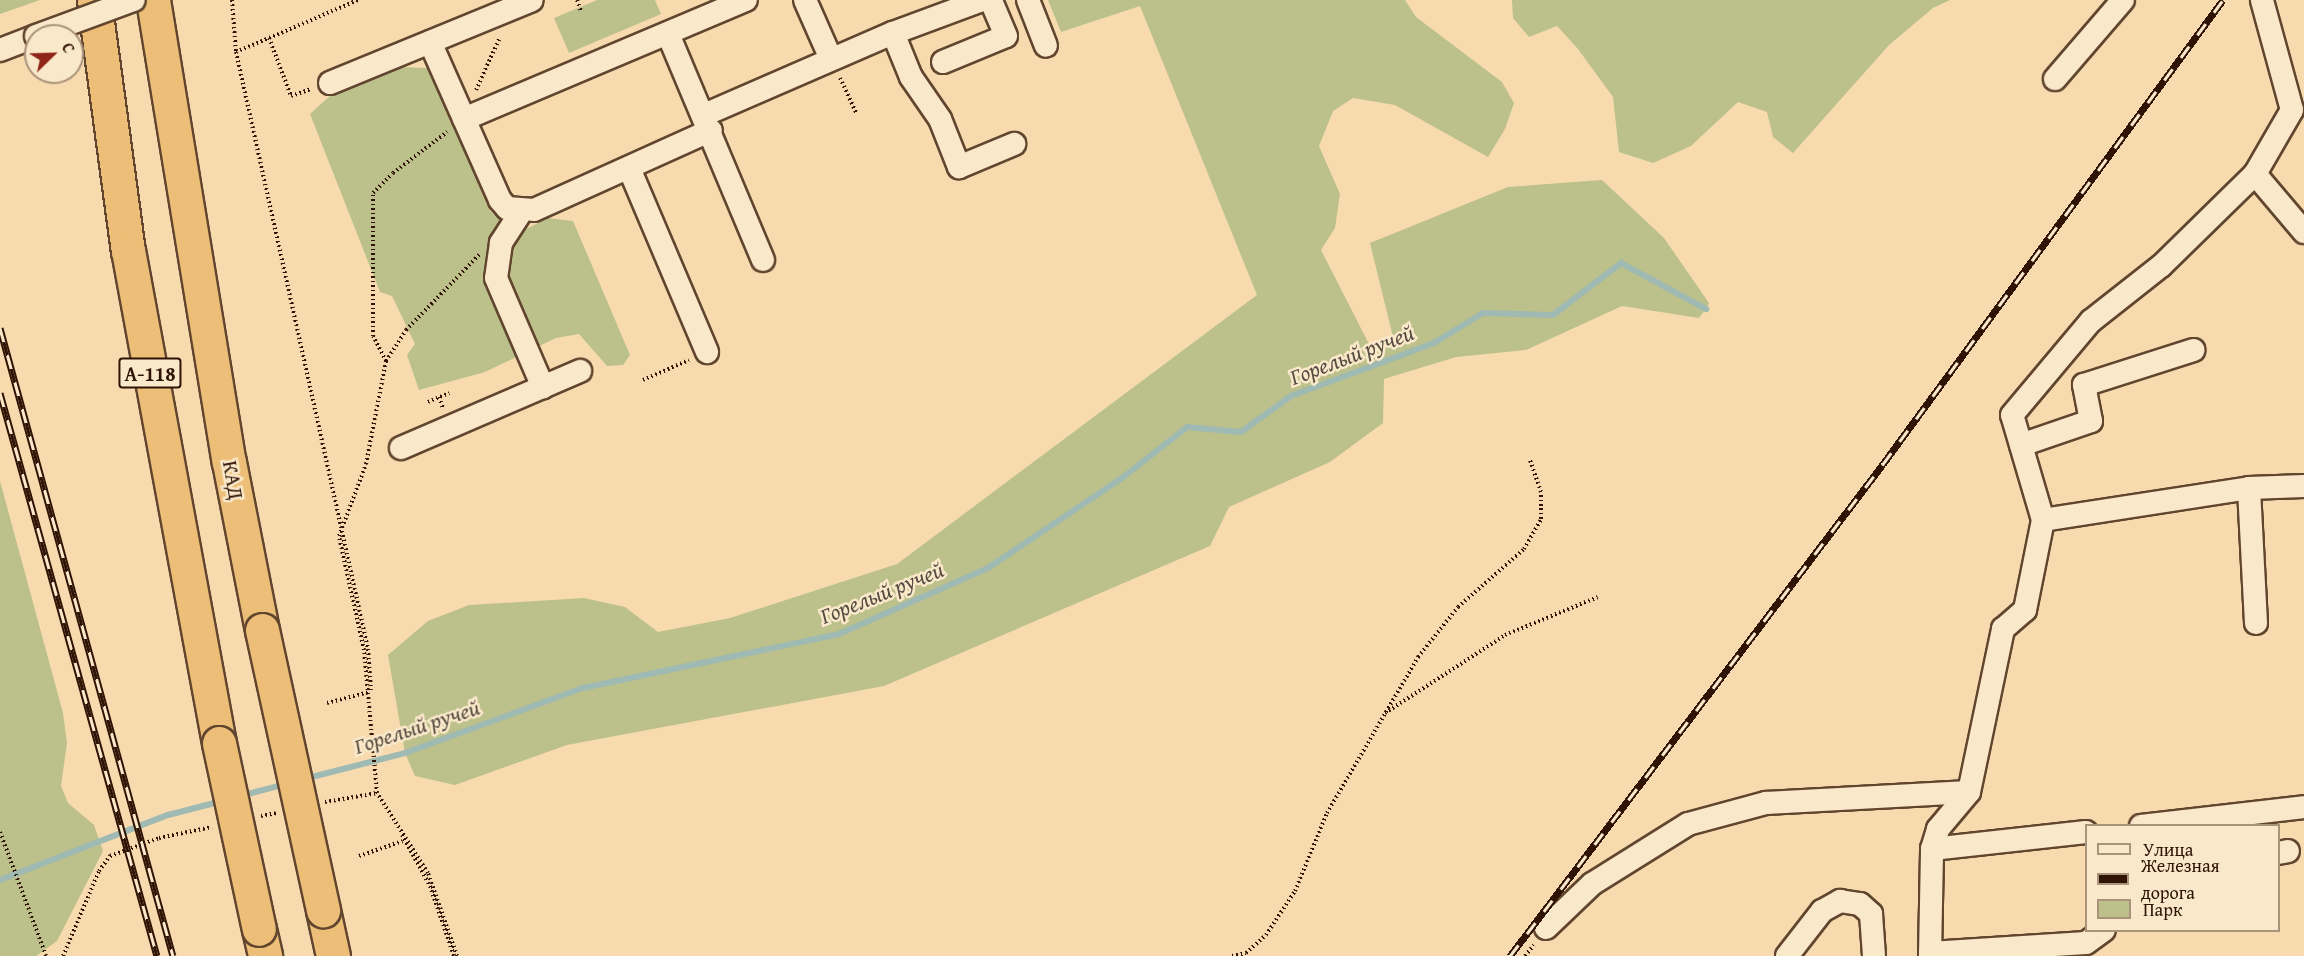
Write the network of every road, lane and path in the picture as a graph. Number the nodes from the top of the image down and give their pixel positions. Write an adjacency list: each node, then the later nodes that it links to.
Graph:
1 (94, 0): 80 (highway, А-118, bridge)
2 (134, 0): 16 (street, bridge)
3 (153, 0): 85 (highway, КАД / А-118, bridge)
4 (232, 0): 24 (path)
5 (358, 0): 19 (path)
6 (577, 0): 15 (path)
7 (746, 0): 18 (street)
8 (805, 0): 25 (street)
9 (982, 0): 17 (street)
10 (991, 0): 26 (street)
11 (1028, 0): 22 (street)
12 (2123, 0): 27 (street)
13 (2262, 0): 34 (street)
14 (522, 4): 21 (street); 30 (path)
15 (581, 11)
16 (69, 24)
17 (893, 33): 25 (street); 32 (street)
18 (668, 34): 30 (street); 31 (street)
19 (269, 38): 24 (path); 28 (path)
20 (24, 41): 23 (street)
21 (430, 42): 28 (street); 30 (street)
22 (1046, 46)
23 (0, 50)
24 (236, 52): 55 (path)
25 (831, 59): 29 (path); 31 (street)
26 (943, 62)
27 (2055, 79)
28 (330, 83)
29 (856, 112)
30 (464, 118): 35 (street); 41 (path)
31 (707, 123): 33 (street); 38 (street)
32 (1014, 144)
33 (628, 168): 35 (street); 40 (street)
34 (2255, 174): 36 (street); 49 (street)
35 (521, 212): 37 (street)
36 (2304, 232)
37 (501, 243): 41 (path); 44 (street)
38 (763, 260)
39 (2194, 350): 49 (street)
40 (707, 352): 43 (path)
41 (386, 361): 55 (path)
42 (580, 371): 44 (street)
43 (643, 380)
44 (543, 387): 50 (street)
45 (449, 393): 46 (path)
46 (439, 398): 47 (path); 48 (path)
47 (428, 402)
48 (442, 404)
49 (2021, 445): 54 (street)
50 (400, 448)
51 (1530, 460): 61 (path)
52 (2304, 486): 53 (street)
53 (2249, 488): 54 (street); 57 (street)
54 (2043, 520): 62 (street)
55 (340, 524): 58 (path); 60 (path)
56 (1598, 597): 61 (path)
57 (2256, 623)
58 (369, 692): 59 (path); 60 (path)
59 (327, 703)
60 (372, 711): 63 (path)
61 (1382, 715): 87 (path)
62 (1969, 792): 75 (street); 77 (street)
63 (377, 793): 64 (path); 73 (path)
64 (320, 803)
65 (2304, 807): 68 (street)
66 (285, 811): 67 (path)
67 (251, 818)
68 (2212, 822): 69 (street)
69 (2165, 824)
70 (216, 826): 84 (path)
71 (0, 832): 83 (path)
72 (2085, 832): 75 (street)
73 (402, 834): 74 (path); 86 (path)
74 (403, 841): 76 (path); 86 (path)
75 (1932, 849): 82 (street)
76 (359, 856)
77 (1546, 928)
78 (1873, 930): 81 (street); 89 (street); 90 (street)
79 (2101, 932): 82 (street)
80 (262, 943)
81 (1788, 953): 88 (street)
82 (1930, 954)
83 (46, 956)
84 (63, 956)
85 (333, 956)
86 (456, 956)
87 (1232, 956)
88 (1767, 956)
89 (1862, 956)
90 (1874, 956)

